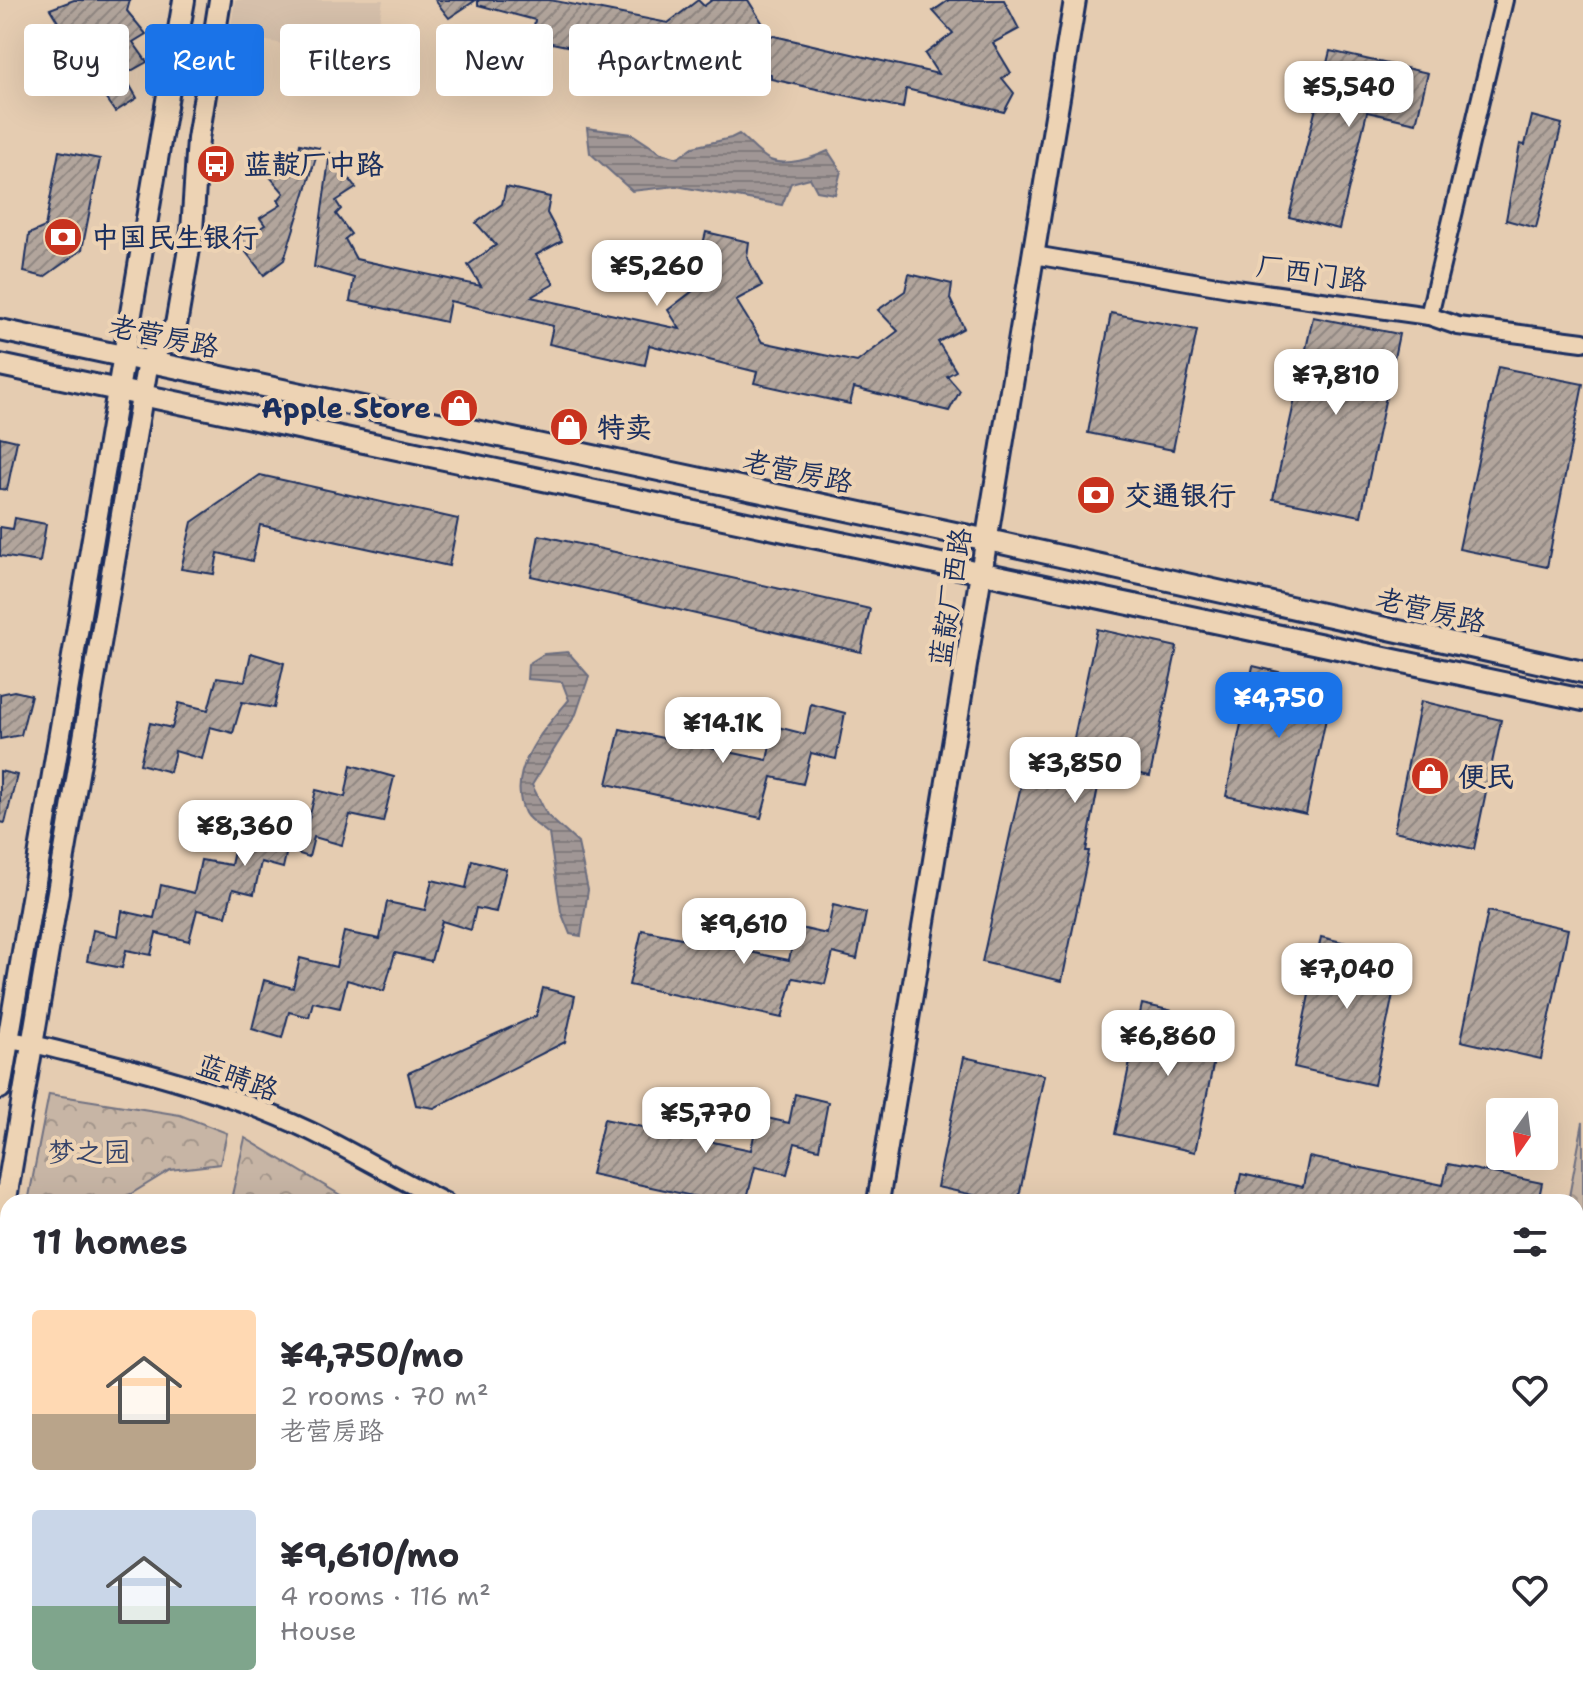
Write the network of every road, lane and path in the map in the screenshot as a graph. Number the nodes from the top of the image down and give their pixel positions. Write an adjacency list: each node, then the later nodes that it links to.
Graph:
1 (184, 0): 9 (street)
2 (220, 0): 10 (street)
3 (1075, 0): 5 (street, 蓝靛厂西路)
4 (1504, 0): 6 (street)
5 (1034, 255): 6 (street, 厂西门路); 14 (street, 蓝靛厂西路)
6 (1429, 316): 8 (street, 厂西门路)
7 (0, 330): 9 (street, 老营房路)
8 (1583, 342)
9 (122, 356): 10 (street, 老营房路); 12 (street)
10 (148, 361): 13 (street); 14 (street, 老营房路)
11 (0, 365): 12 (street, 老营房路)
12 (116, 391): 13 (street, 老营房路); 18 (street)
13 (142, 396): 15 (street, 老营房路); 19 (street)
14 (988, 540): 15 (street, 蓝靛厂西路); 16 (street, 老营房路)
15 (983, 572): 17 (street, 老营房路); 23 (street, 蓝靛厂西路)
16 (1583, 672)
17 (1583, 700)
18 (4, 1040): 19 (street, 蓝晴路); 20 (street)
19 (32, 1044): 21 (street); 22 (street, 蓝晴路)
20 (0, 1088)
21 (7, 1194)
22 (428, 1194)
23 (879, 1194)

